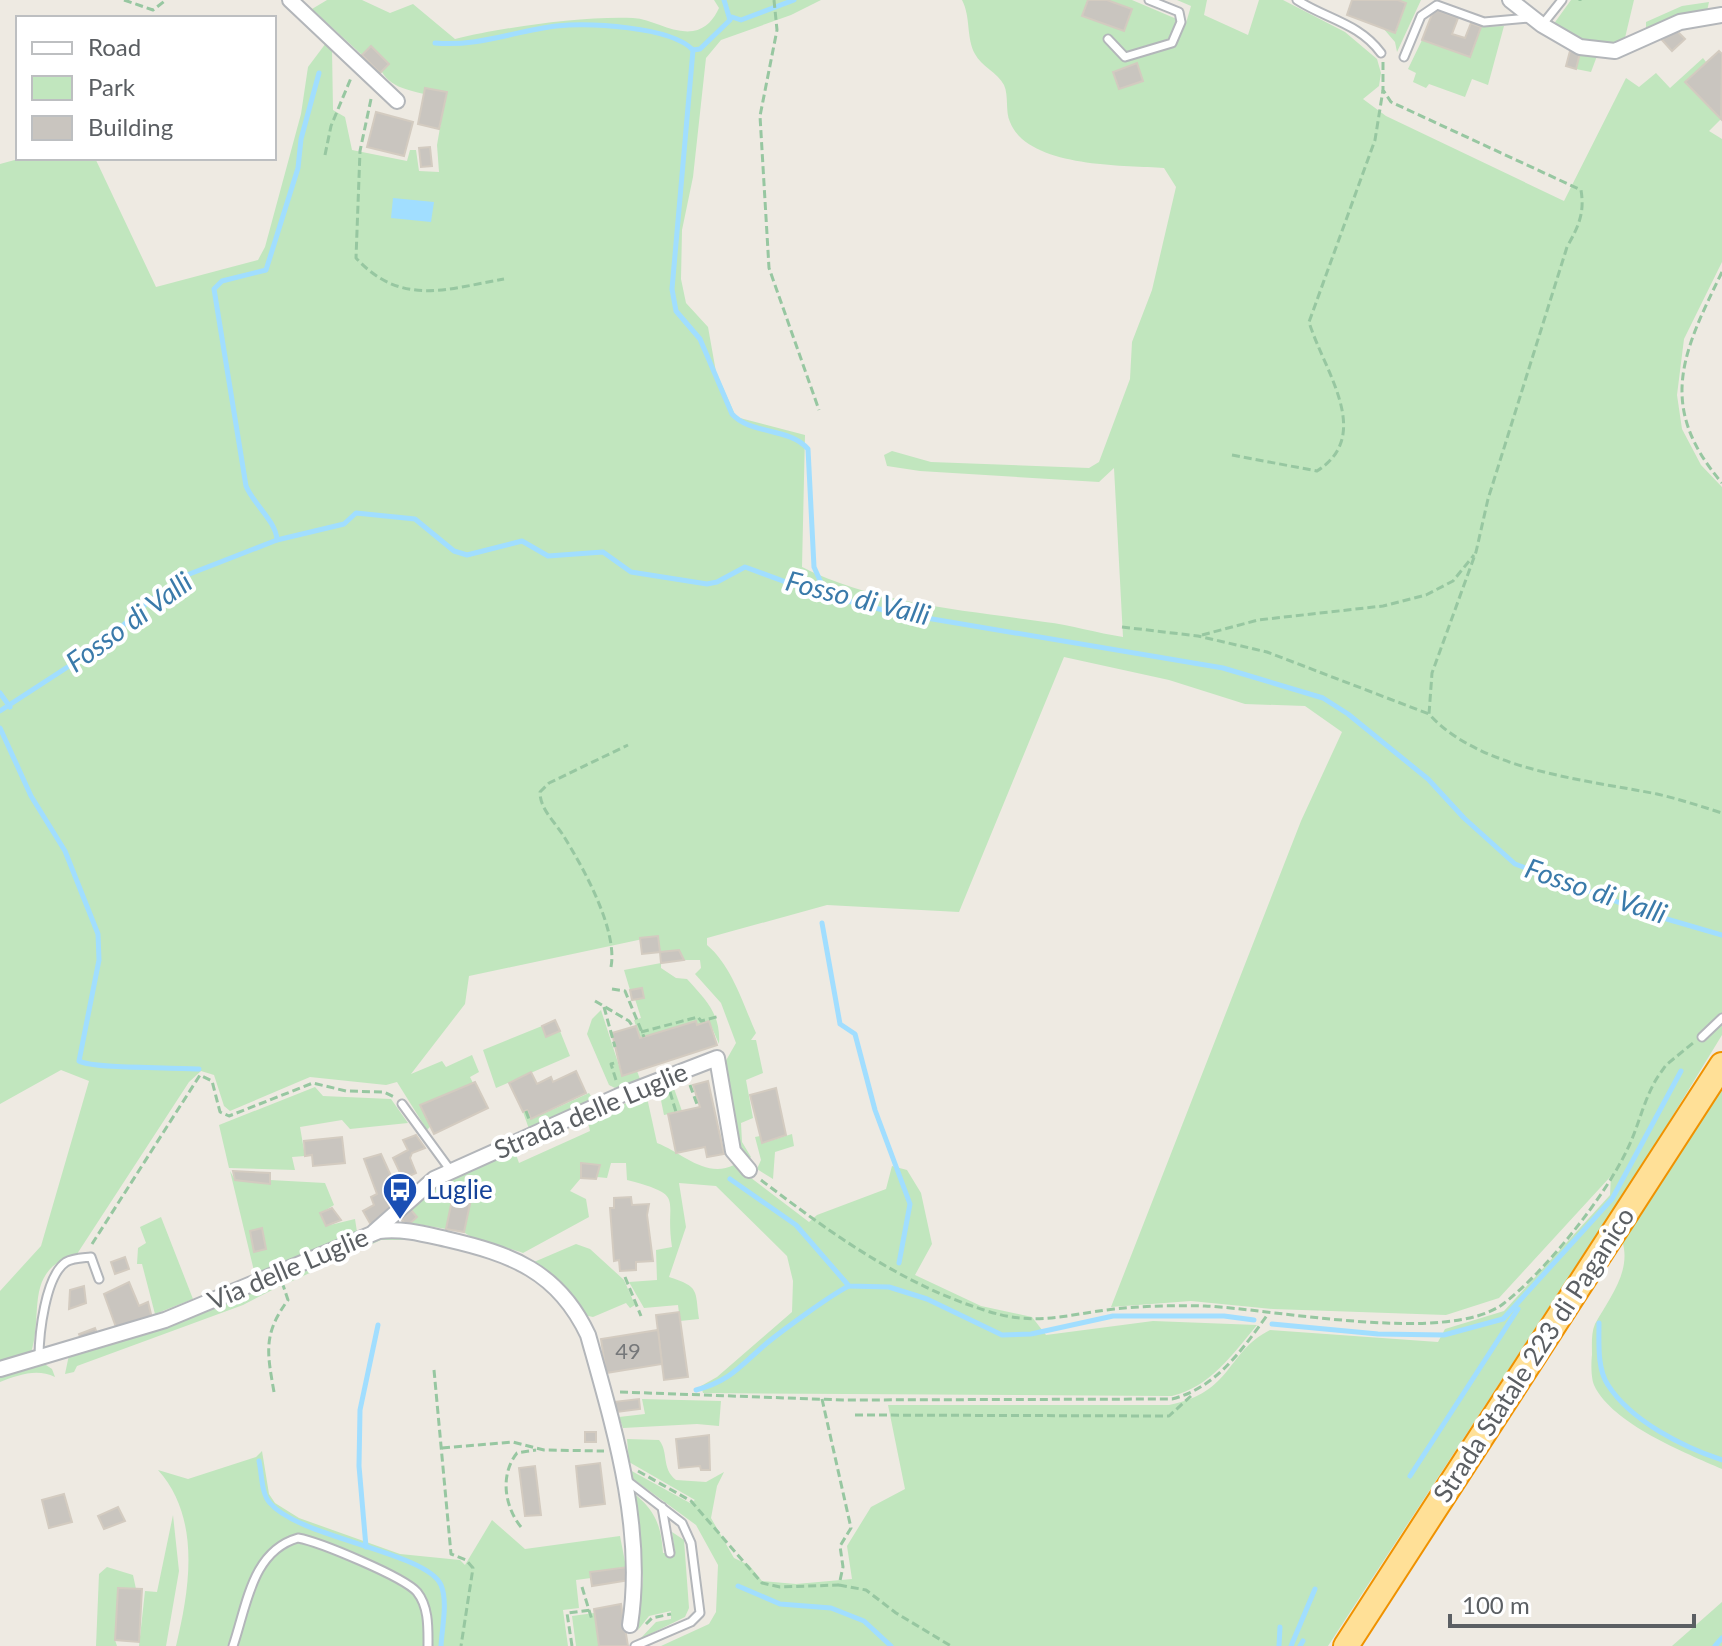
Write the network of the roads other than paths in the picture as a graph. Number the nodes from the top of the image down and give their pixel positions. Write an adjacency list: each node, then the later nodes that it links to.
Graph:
1 (290, 0): 11 (street)
2 (1149, 0): 8 (lane)
3 (1297, 0): 9 (lane)
4 (1510, 0): 7 (street)
5 (1562, 0): 7 (lane)
6 (1722, 15): 7 (street)
7 (1537, 22): 10 (lane)
8 (1108, 39)
9 (1381, 53)
10 (1404, 57)
11 (397, 101)
12 (1722, 1018): 13 (lane)
13 (1702, 1037)
14 (1722, 1065): 29 (highway, Strada Statale 223 di Paganico)
15 (402, 1104): 17 (lane)
16 (749, 1170): 17 (street, Strada delle Luglie)
17 (451, 1171): 18 (street, Strada delle Luglie)
18 (370, 1234): 20 (street, Via delle Luglie); 22 (street, Via delle Luglie)
19 (99, 1279): 20 (lane)
20 (39, 1358): 21 (street, Via delle Luglie)
21 (0, 1369)
22 (623, 1477): 23 (lane); 25 (street, Via delle Luglie)
23 (662, 1507): 24 (lane); 28 (lane)
24 (670, 1553)
25 (636, 1627)
26 (233, 1646): 27 (lane)
27 (428, 1646)
28 (635, 1646)
29 (1346, 1646)

